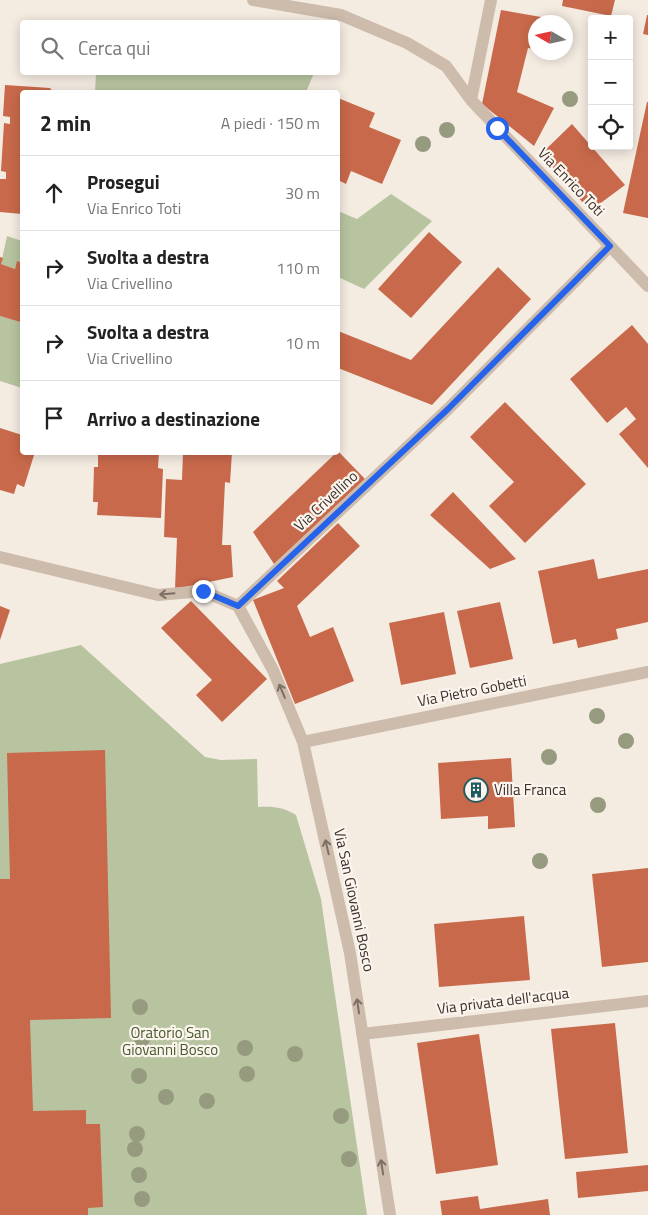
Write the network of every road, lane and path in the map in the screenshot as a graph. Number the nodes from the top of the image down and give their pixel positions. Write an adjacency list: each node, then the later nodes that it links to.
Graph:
1 (253, 0): 3 (street, Via Enrico Toti)
2 (491, 0): 3 (street)
3 (471, 100): 4 (street, Via Enrico Toti)
4 (610, 246): 5 (street, Via Enrico Toti); 7 (street, Via Crivellino)
5 (648, 286)
6 (0, 557): 7 (street, one-way to 6)
7 (238, 606): 9 (street, Via San Giovanni Bosco, one-way to 7)
8 (648, 672): 9 (street, Via Pietro Gobetti)
9 (303, 742): 11 (street, Via San Giovanni Bosco, one-way to 9)
10 (648, 1001): 11 (street, Via privata dell'acqua)
11 (362, 1034): 12 (street, Via San Giovanni Bosco, one-way to 11)
12 (390, 1215)

